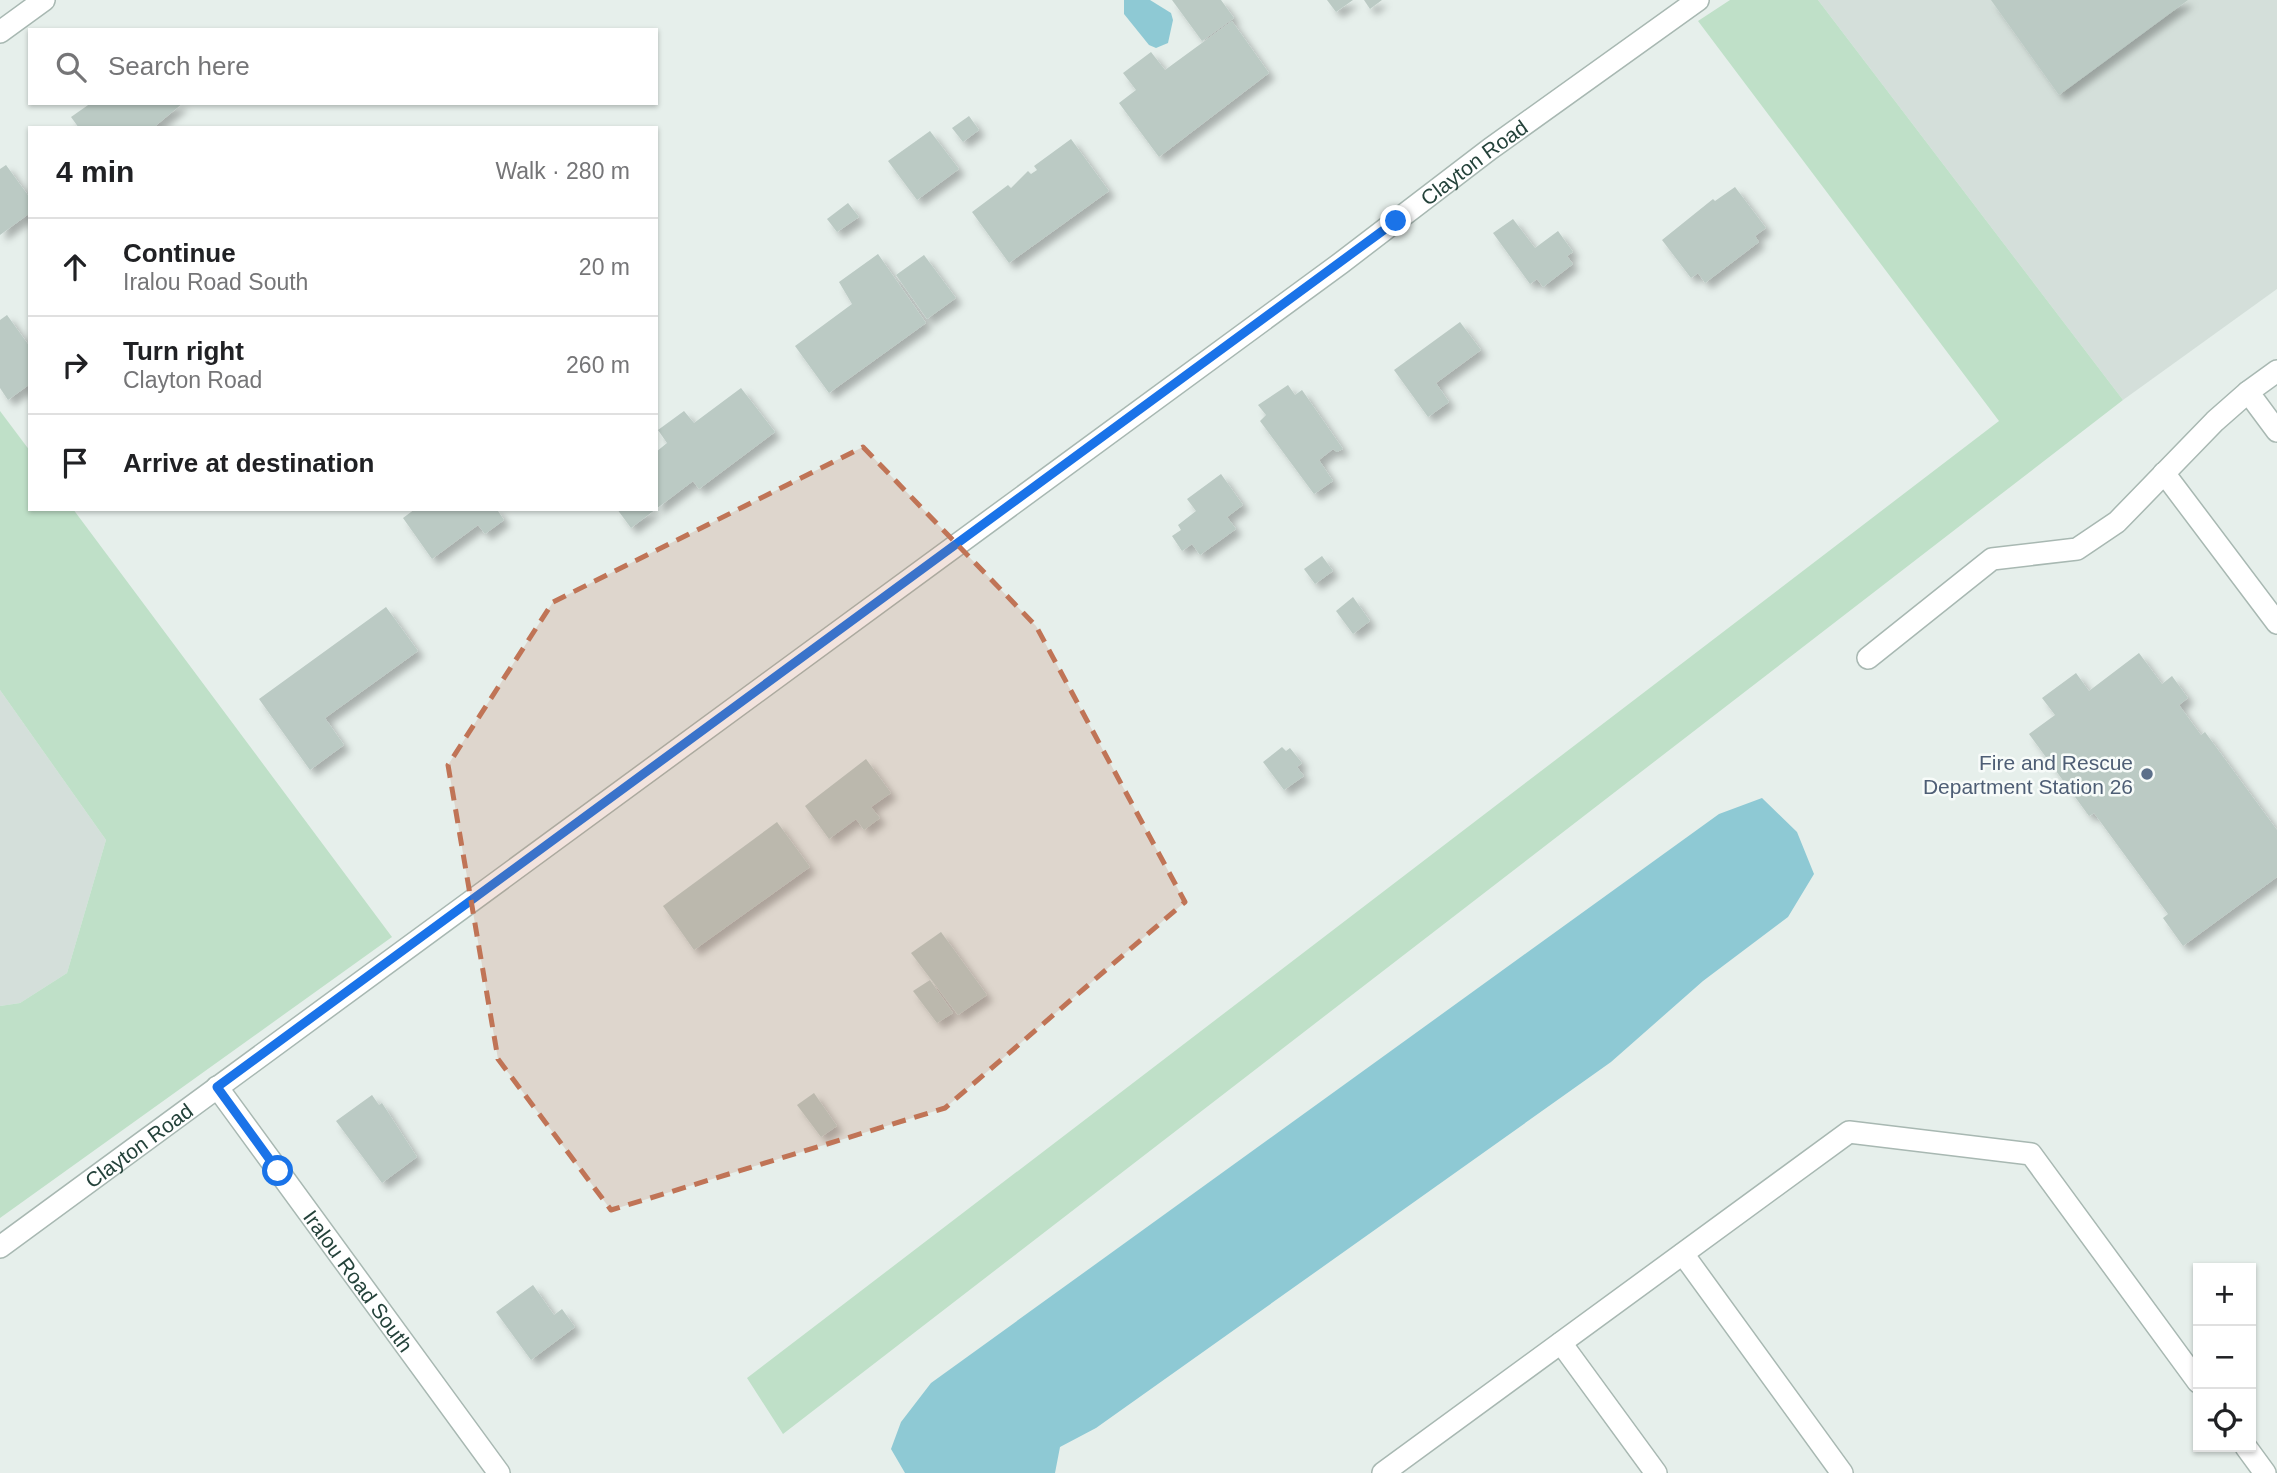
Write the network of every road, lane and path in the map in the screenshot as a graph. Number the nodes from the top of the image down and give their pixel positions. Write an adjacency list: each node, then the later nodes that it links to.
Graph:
1 (44, 0): 3 (street)
2 (1698, 0): 10 (street, Clayton Road)
3 (0, 32)
4 (2277, 371): 5 (street)
5 (2248, 392): 6 (street); 7 (street)
6 (2277, 431)
7 (2164, 473): 8 (street); 9 (street)
8 (2277, 623)
9 (1868, 657)
10 (217, 1087): 11 (street, Clayton Road); 16 (street, Iralou Road South)
11 (0, 1247)
12 (1684, 1254): 13 (street); 14 (street); 19 (street)
13 (1561, 1343): 17 (street); 18 (street)
14 (2193, 1375)
15 (2250, 1452): 20 (street)
16 (499, 1473)
17 (1383, 1473)
18 (1656, 1473)
19 (1842, 1473)
20 (2265, 1473)

